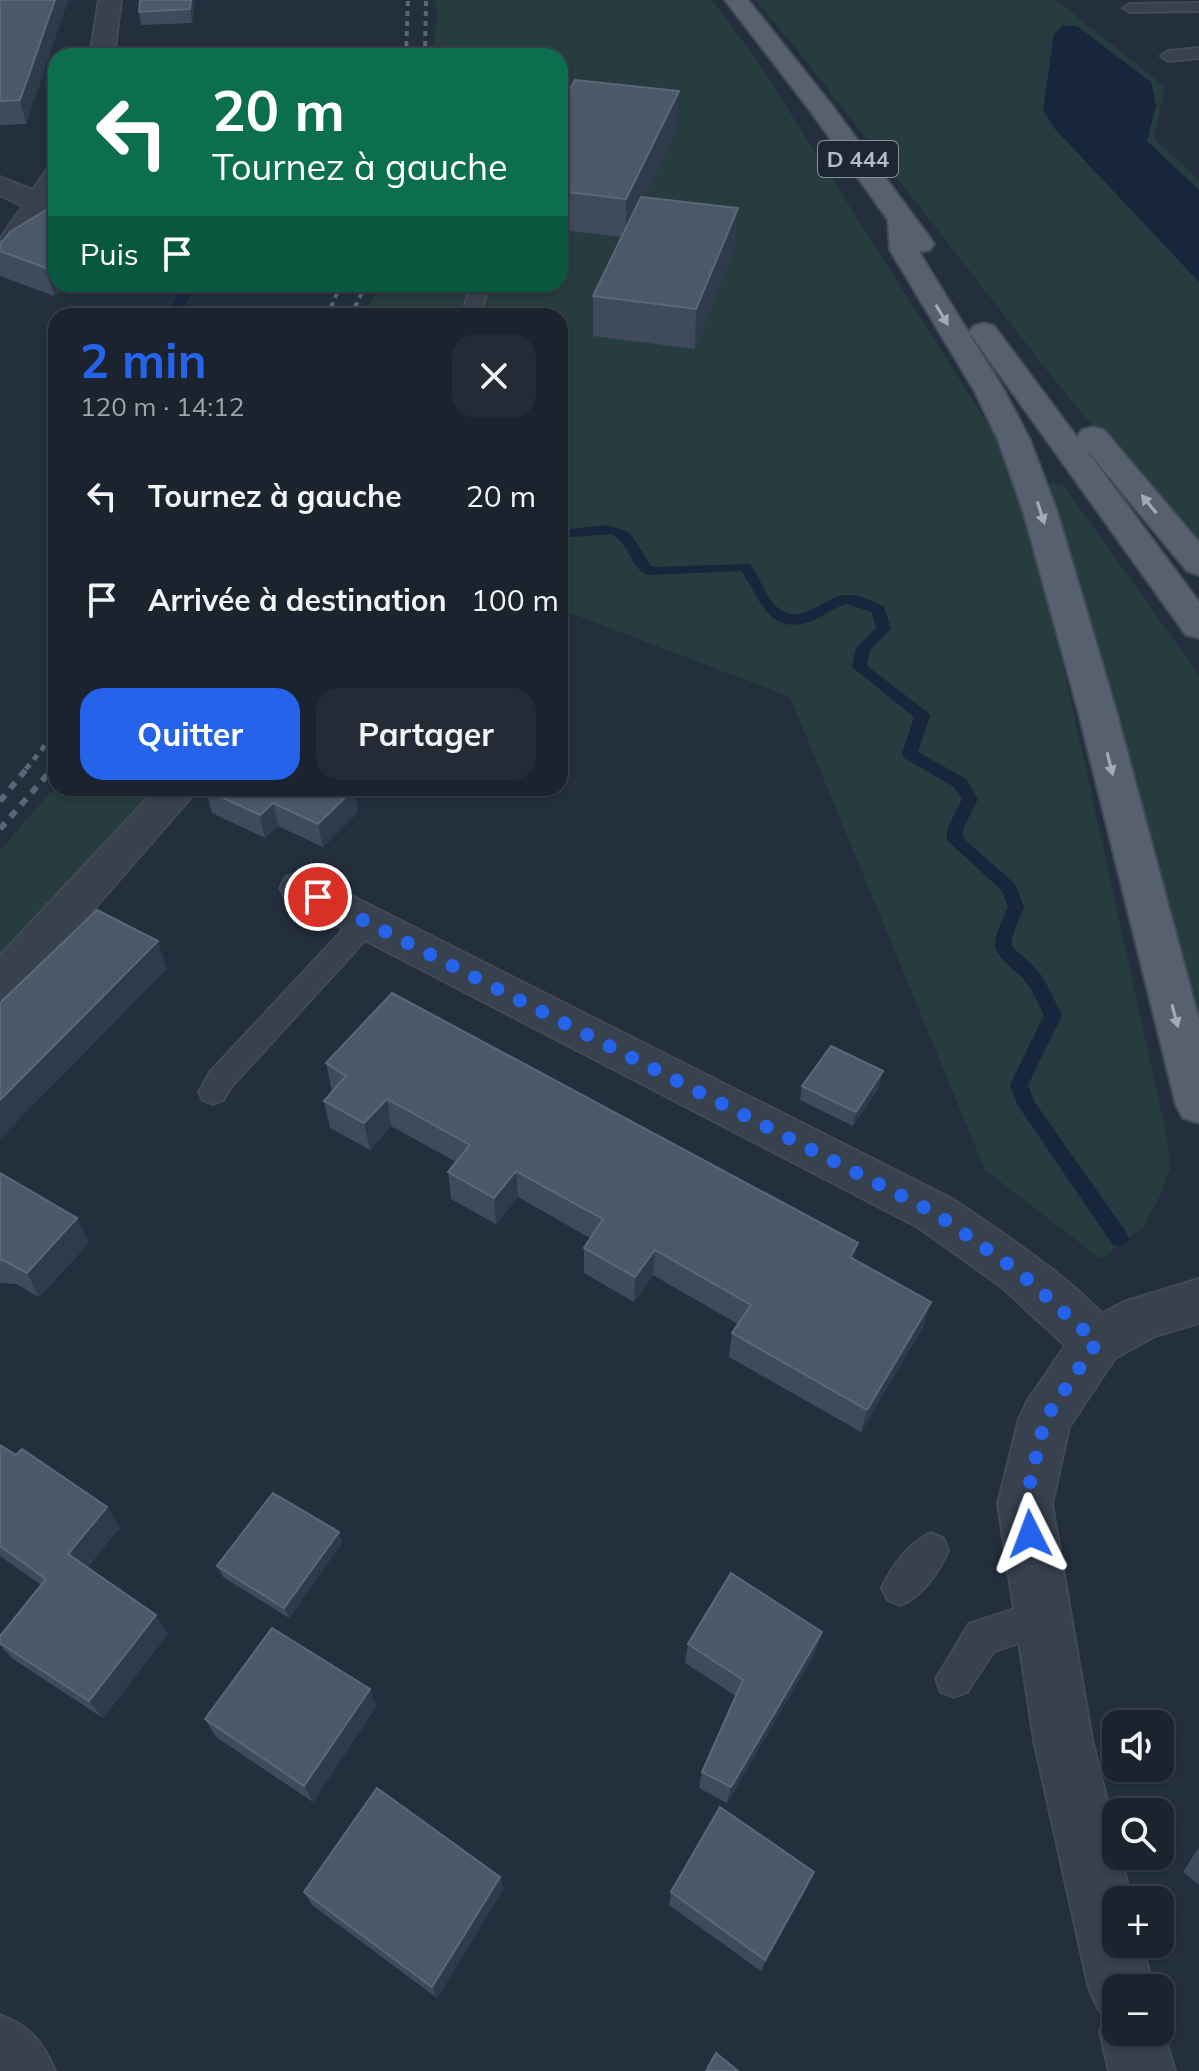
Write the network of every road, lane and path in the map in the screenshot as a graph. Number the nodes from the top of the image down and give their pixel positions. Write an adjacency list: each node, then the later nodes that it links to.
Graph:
1 (110, 0): 5 (street)
2 (736, 0): 11 (main road, D 444)
3 (1199, 7): 4 (lane)
4 (1130, 8)
5 (103, 48)
6 (1199, 53): 7 (lane)
7 (1169, 56)
8 (0, 185): 10 (street)
9 (48, 187): 10 (street)
10 (37, 202): 12 (street)
11 (902, 219): 13 (main road, D 444); 21 (main road, one-way to 21)
12 (0, 260)
13 (976, 321): 14 (main road, one-way to 13); 15 (main road, D 444)
14 (1199, 564)
15 (1199, 627)
16 (173, 796): 19 (street)
17 (300, 888): 18 (street)
18 (367, 921): 20 (lane); 23 (street)
19 (0, 982)
20 (213, 1092)
21 (1199, 1105)
22 (1199, 1301): 23 (street)
23 (1097, 1342): 26 (street)
24 (931, 1550): 25 (lane)
25 (900, 1588)
26 (1043, 1618): 27 (lane); 28 (street)
27 (954, 1679)
28 (1118, 1974)
29 (1136, 2046): 32 (street)
30 (0, 2047): 31 (street)
31 (22, 2071)
32 (1142, 2071)

